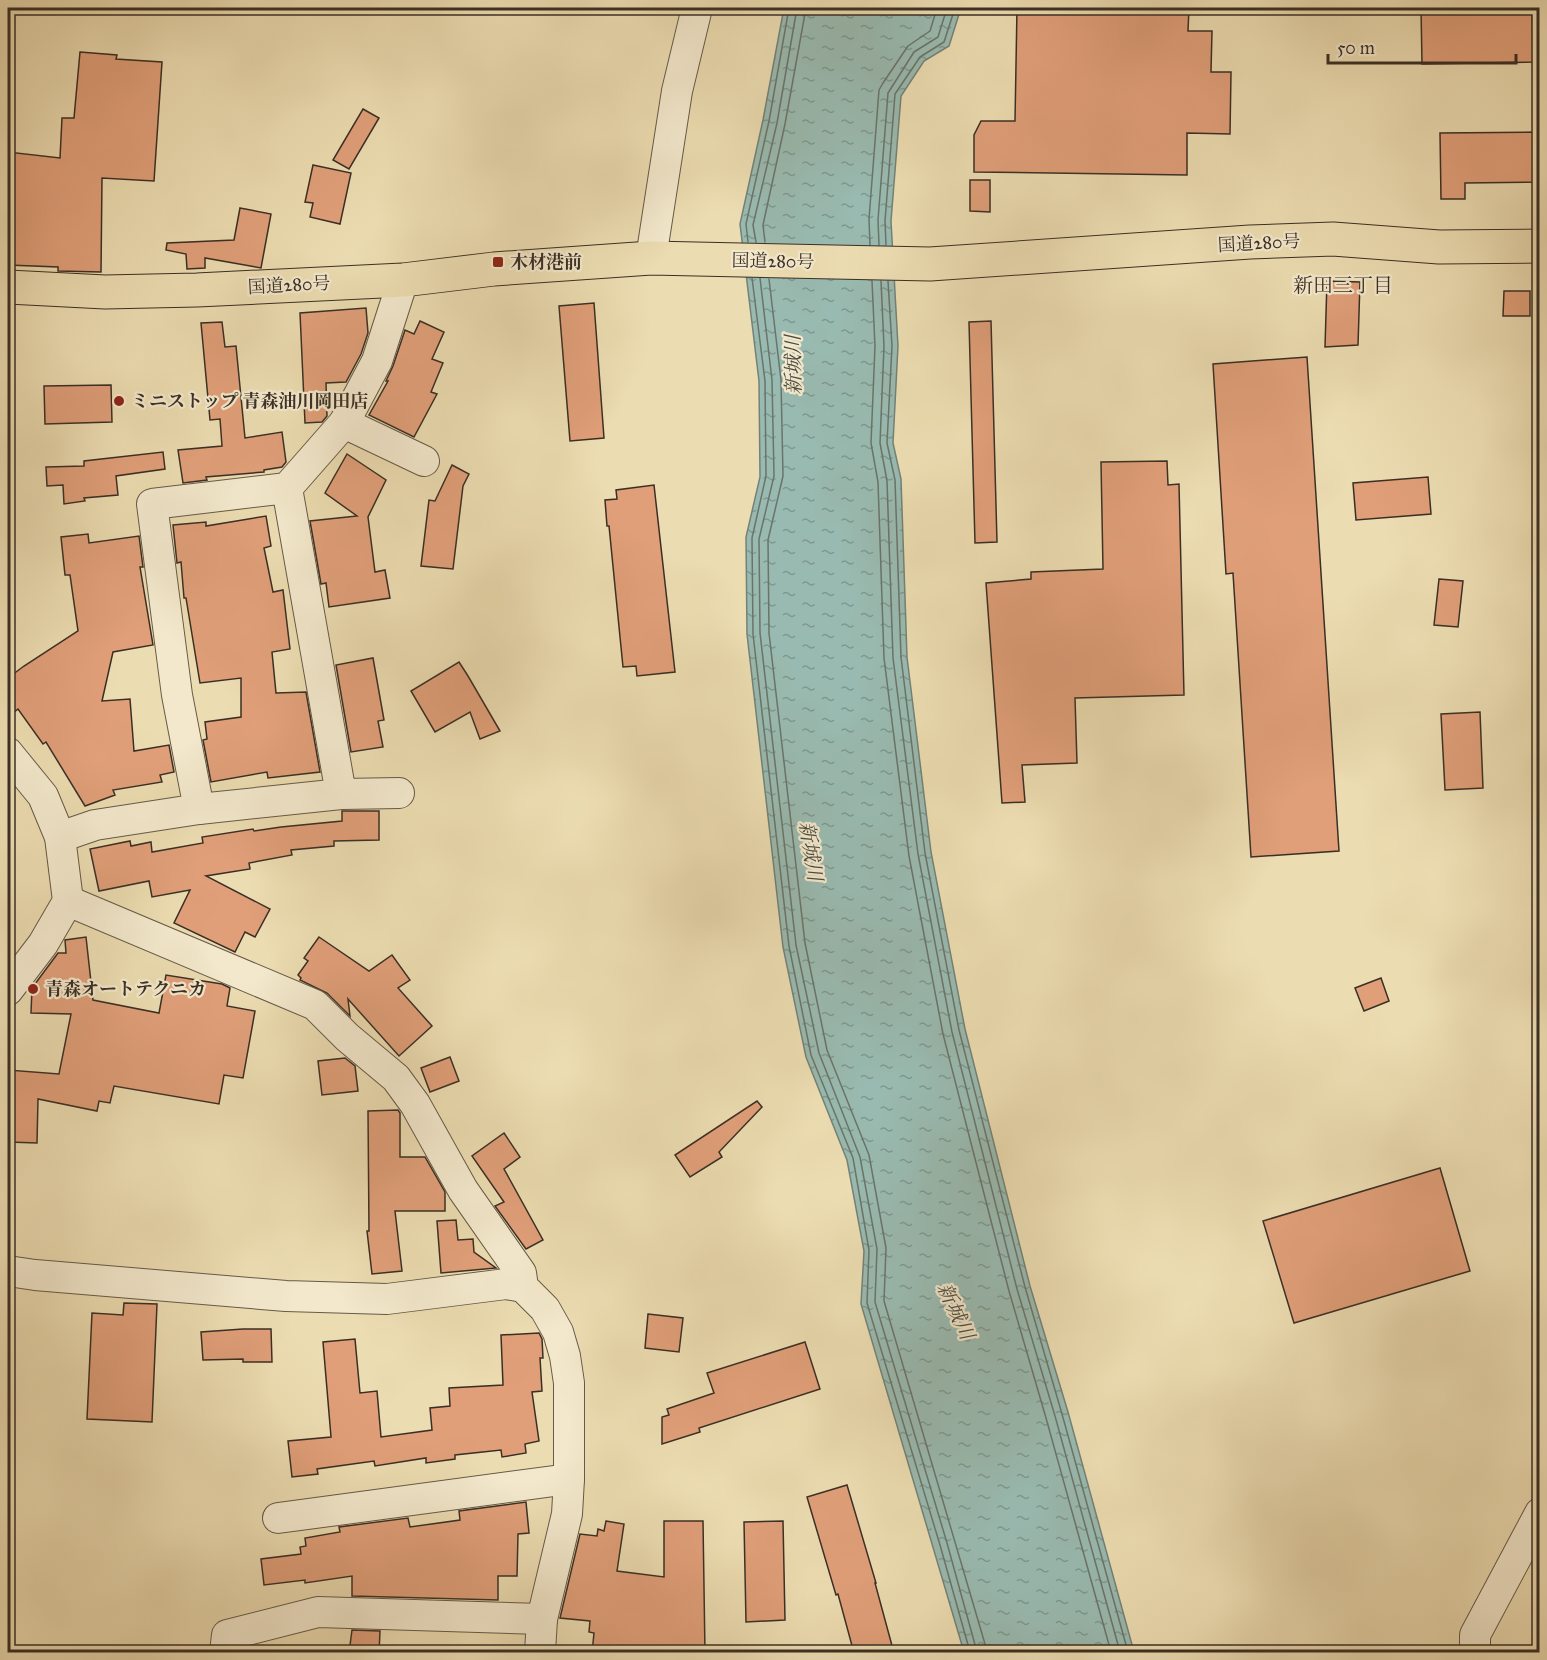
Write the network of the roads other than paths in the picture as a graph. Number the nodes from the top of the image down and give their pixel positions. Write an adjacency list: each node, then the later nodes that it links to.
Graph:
1 (697, 8): 3 (street)
2 (1539, 246): 3 (highway, 国道280号)
3 (651, 258): 4 (highway, 国道280号)
4 (403, 280): 5 (highway, 国道280号); 6 (street)
5 (8, 287)
6 (344, 423): 7 (street); 8 (street)
7 (424, 461)
8 (286, 488): 11 (street); 12 (street)
9 (8, 753): 13 (street)
10 (399, 793): 11 (street)
11 (341, 794): 12 (street)
12 (199, 809): 13 (street)
13 (60, 837): 14 (street)
14 (68, 901): 15 (street); 17 (street)
15 (8, 990)
16 (8, 1271): 17 (street)
17 (523, 1287): 18 (street)
18 (569, 1479): 20 (street); 21 (street)
19 (1539, 1513): 24 (street)
20 (278, 1518)
21 (542, 1619): 22 (street); 23 (street)
22 (225, 1653)
23 (540, 1653)
24 (1475, 1653)

